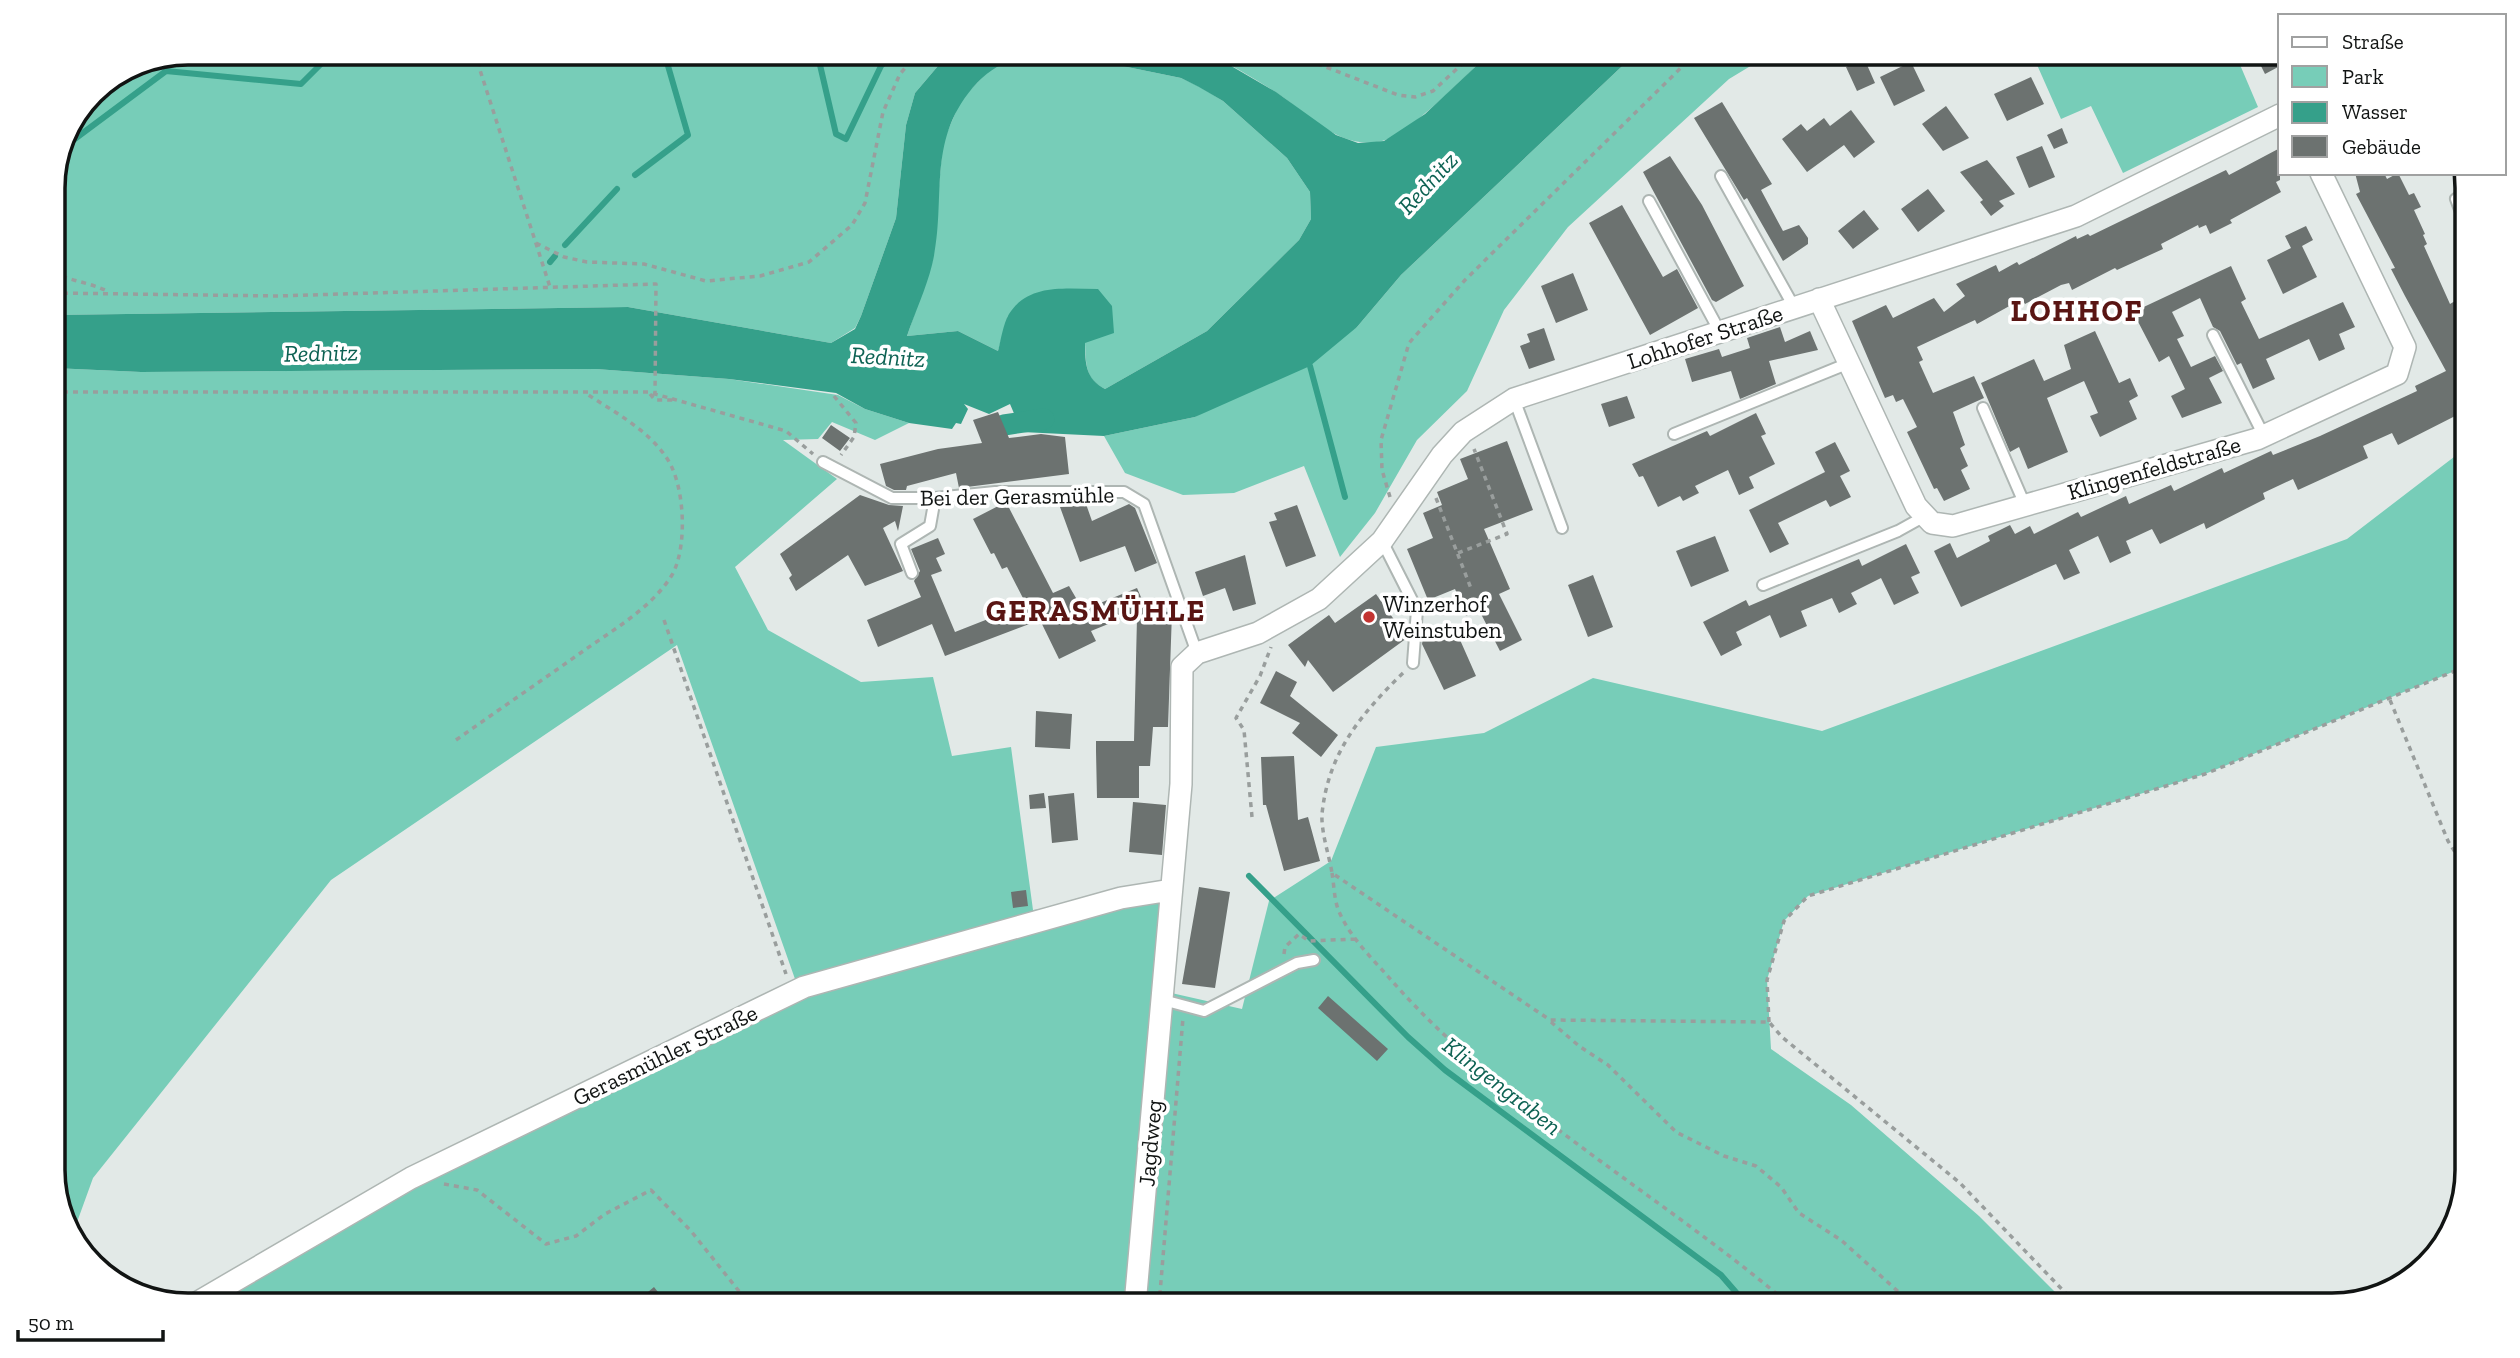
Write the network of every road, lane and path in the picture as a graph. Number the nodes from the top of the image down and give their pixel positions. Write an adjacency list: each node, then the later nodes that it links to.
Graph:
1 (480, 65): 10 (path)
2 (908, 65): 10 (path)
3 (1321, 65): 4 (path)
4 (1461, 65)
5 (1684, 65): 36 (path)
6 (2278, 116): 15 (street, Lohhofer Straße)
7 (2322, 175): 30 (street, Klingenfeldstraße)
8 (1721, 176): 16 (lane)
9 (1649, 201): 17 (lane)
10 (536, 243): 12 (path)
11 (65, 279): 14 (path)
12 (550, 288): 14 (path); 23 (path)
13 (65, 293): 14 (path)
14 (111, 293)
15 (1819, 299): 16 (street, Lohhofer Straße); 19 (street)
16 (1794, 307): 17 (street, Lohhofer Straße)
17 (1720, 332): 26 (street, Lohhofer Straße)
18 (2213, 335): 30 (lane)
19 (1849, 363): 29 (lane); 35 (street)
20 (65, 392): 22 (path)
21 (648, 392): 22 (path); 23 (path); 25 (path)
22 (586, 393): 49 (path)
23 (655, 394): 25 (path)
24 (834, 396): 31 (path)
25 (674, 399): 31 (path)
26 (1514, 399): 28 (street, Lohhofer Straße); 37 (lane)
27 (1983, 408): 34 (lane)
28 (1463, 432): 32 (street, Lohhofer Straße); 39 (path)
29 (1674, 434)
30 (2264, 436): 34 (street, Klingenfeldstraße)
31 (827, 465): 33 (lane, Bei der Gerasmühle)
32 (1424, 480): 36 (street, Lohhofer Straße); 39 (path)
33 (935, 498): 40 (lane); 45 (lane, Bei der Gerasmühle)
34 (2025, 505): 35 (street, Klingenfeldstraße)
35 (1926, 516): 41 (lane)
36 (1396, 522): 38 (street, Lohhofer Straße)
37 (1562, 528)
38 (1382, 541): 44 (street, Lohhofer Straße); 46 (lane)
39 (1458, 553): 42 (path)
40 (912, 573)
41 (1763, 585)
42 (1472, 591)
43 (664, 620): 57 (path)
44 (1265, 628): 45 (street, Lohhofer Straße); 50 (path)
45 (1197, 653): 53 (street)
46 (1413, 663): 52 (path)
47 (2455, 671): 48 (path)
48 (2390, 700): 51 (path); 61 (path)
49 (456, 740)
50 (1252, 817)
51 (2455, 852)
52 (1332, 873): 54 (path); 60 (path)
53 (1171, 890): 57 (street, Gerasmühler Straße); 58 (street)
54 (1356, 939): 55 (path); 67 (path)
55 (1312, 941)
56 (1314, 960): 59 (lane)
57 (804, 987): 62 (street, Gerasmühler Straße)
58 (1164, 990): 59 (lane); 65 (street, Jagdweg)
59 (1184, 1006): 66 (path)
60 (1550, 1020): 61 (path); 68 (path)
61 (1769, 1022): 69 (path)
62 (411, 1178): 63 (street, Gerasmühler Straße); 64 (path)
63 (215, 1293)
64 (740, 1293)
65 (1136, 1293)
66 (1160, 1293)
67 (1775, 1293)
68 (1899, 1293)
69 (2065, 1293)

